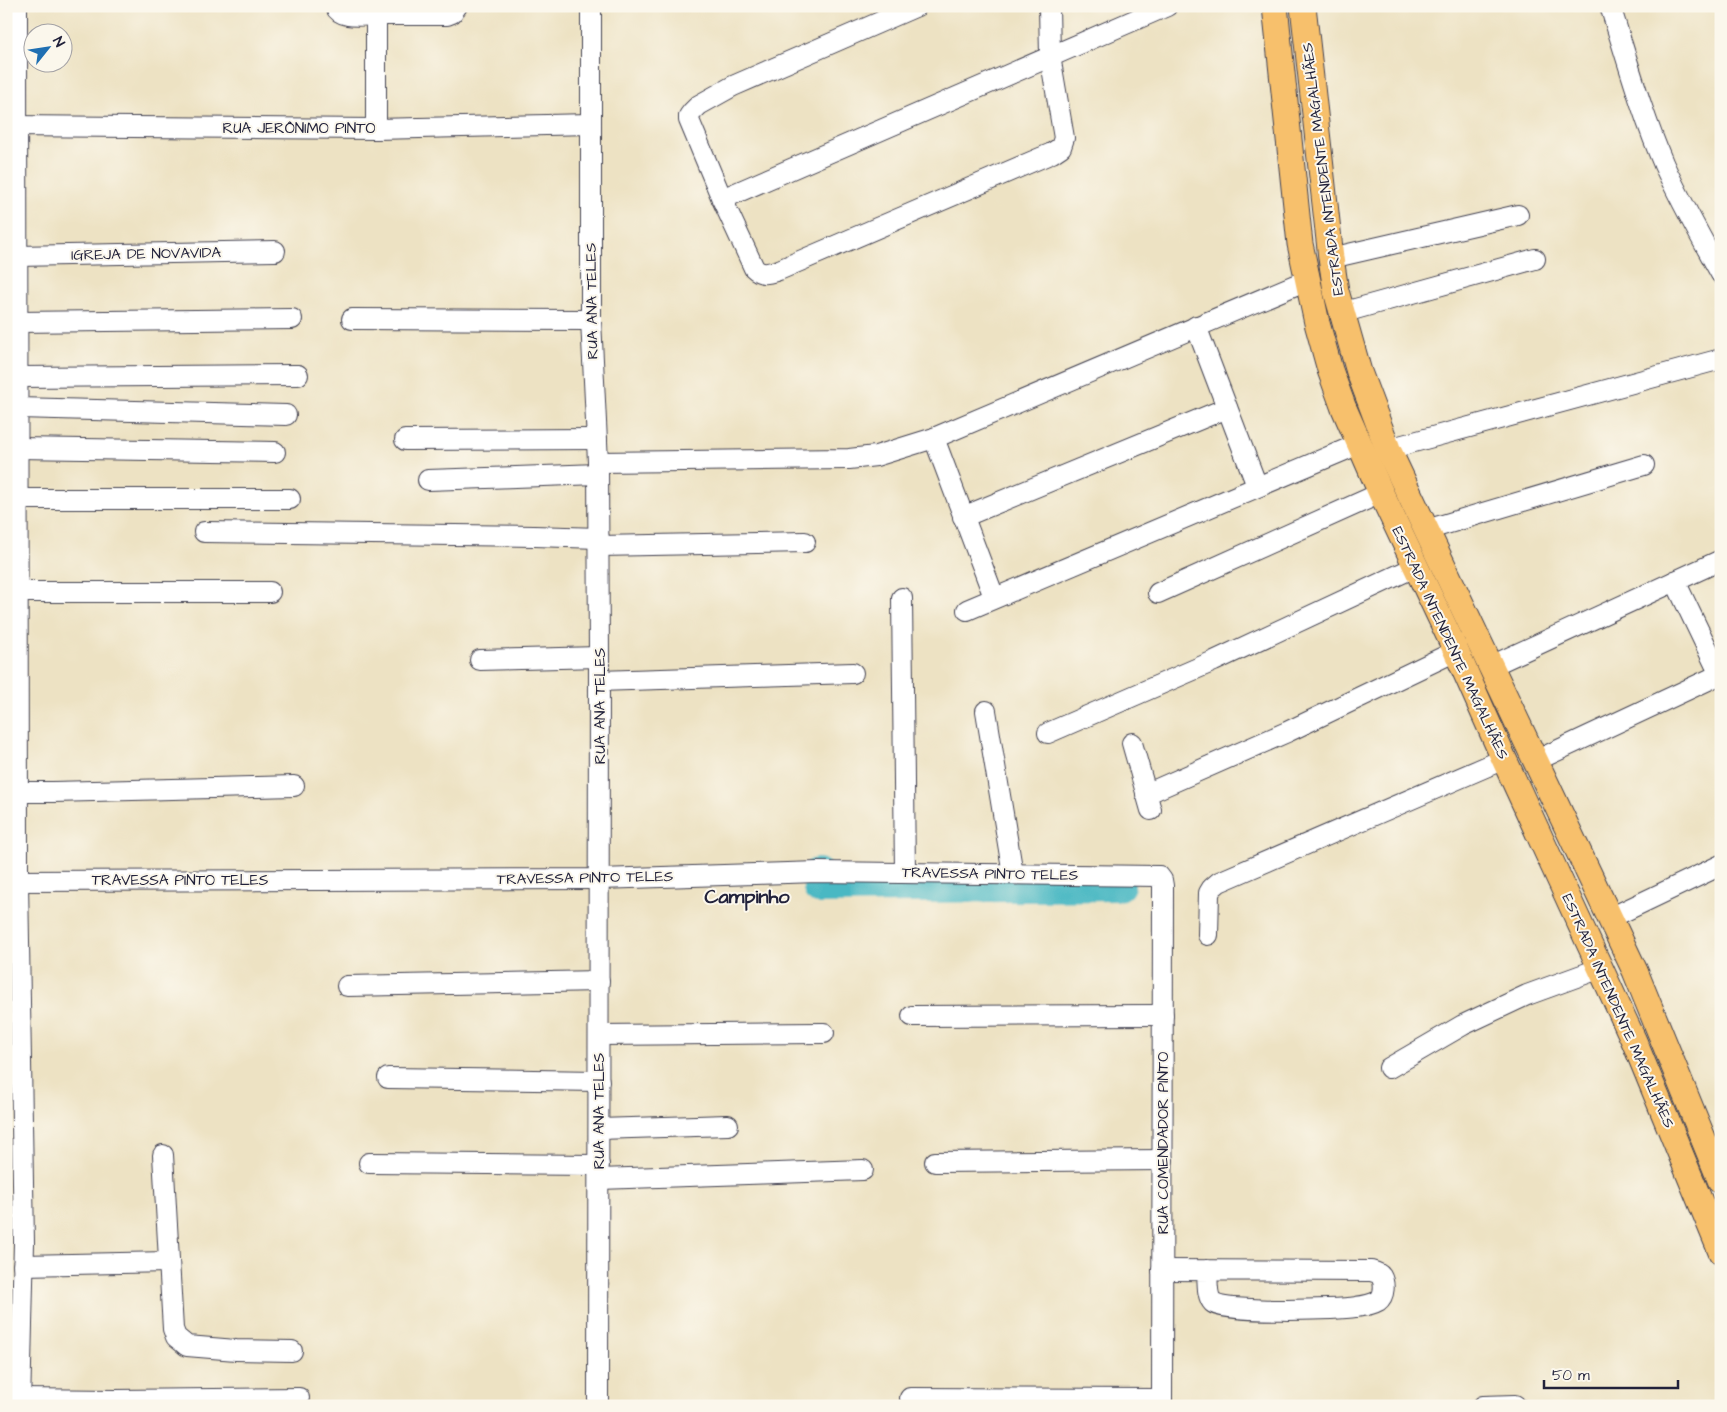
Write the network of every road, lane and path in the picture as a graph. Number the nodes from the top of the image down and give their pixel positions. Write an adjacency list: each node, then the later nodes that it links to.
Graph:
1 (17, 6): 14 (street)
2 (335, 6): 11 (street)
3 (457, 6): 11 (street)
4 (591, 6): 13 (street, RUA ANA TELES)
5 (917, 6): 16 (street)
6 (1049, 6): 12 (street)
7 (1167, 6): 12 (street)
8 (1275, 6): 23 (main road, ESTRADA INTENDENTE MAGALHÃES)
9 (1303, 6): 20 (main road, ESTRADA INTENDENTE MAGALHÃES)
10 (1610, 6): 22 (street)
11 (389, 12): 15 (street)
12 (1050, 56): 16 (street); 16 (street)
13 (591, 124): 15 (street, RUA JERÔNIMO PINTO); 27 (street, RUA ANA TELES)
14 (11, 126): 15 (street, RUA JERÔNIMO PINTO); 19 (street)
15 (376, 129)
16 (722, 199)
17 (1518, 215): 20 (street)
18 (275, 251): 19 (street, IGREJA DE NOVAVIDA)
19 (17, 256): 28 (street)
20 (1331, 258): 24 (main road, ESTRADA INTENDENTE MAGALHÃES)
21 (1535, 259): 24 (street)
22 (1721, 274)
23 (1307, 280): 29 (street); 39 (main road, ESTRADA INTENDENTE MAGALHÃES)
24 (1341, 313): 41 (main road, ESTRADA INTENDENTE MAGALHÃES)
25 (292, 319): 28 (street)
26 (352, 319): 27 (street)
27 (591, 320): 36 (street, RUA ANA TELES)
28 (17, 322): 32 (street)
29 (1196, 326): 34 (street); 37 (street)
30 (1721, 359): 41 (street)
31 (298, 375): 32 (street)
32 (17, 378): 33 (street)
33 (18, 408): 35 (street); 40 (street)
34 (1227, 408): 46 (street); 50 (street)
35 (286, 415)
36 (597, 438): 38 (street); 44 (street, RUA ANA TELES)
37 (934, 438): 44 (street); 50 (street)
38 (405, 440)
39 (1359, 444): 46 (street); 47 (main road, ESTRADA INTENDENTE MAGALHÃES)
40 (18, 448): 42 (street); 48 (street)
41 (1388, 449): 51 (main road, ESTRADA INTENDENTE MAGALHÃES)
42 (275, 452)
43 (1644, 465): 51 (street)
44 (598, 468): 45 (street); 53 (street, RUA ANA TELES)
45 (428, 480)
46 (1257, 486): 62 (street)
47 (1381, 494): 57 (main road, ESTRADA INTENDENTE MAGALHÃES); 61 (street)
48 (12, 499): 49 (street); 55 (street)
49 (290, 499)
50 (963, 517): 62 (street)
51 (1426, 530): 69 (main road, ESTRADA INTENDENTE MAGALHÃES)
52 (204, 532): 53 (street)
53 (599, 542): 54 (street); 67 (street, RUA ANA TELES)
54 (806, 542)
55 (12, 553): 59 (street)
56 (1721, 560): 58 (street)
57 (1415, 567): 66 (main road, ESTRADA INTENDENTE MAGALHÃES); 74 (street)
58 (1675, 581): 69 (street); 71 (street)
59 (18, 592): 60 (street); 65 (street)
60 (270, 592)
61 (1158, 593)
62 (994, 597): 64 (street)
63 (902, 598): 81 (street)
64 (967, 610)
65 (12, 620): 79 (street)
66 (1456, 651): 75 (street); 76 (main road, ESTRADA INTENDENTE MAGALHÃES)
67 (600, 657): 68 (street); 72 (street, RUA ANA TELES)
68 (480, 660)
69 (1491, 666): 77 (main road, ESTRADA INTENDENTE MAGALHÃES)
70 (853, 672): 72 (street)
71 (1720, 675): 77 (street)
72 (600, 681): 83 (street, RUA ANA TELES)
73 (986, 711): 82 (street)
74 (1048, 733)
75 (1132, 743)
76 (1504, 759): 87 (street); 88 (main road, ESTRADA INTENDENTE MAGALHÃES)
77 (1535, 761): 86 (main road, ESTRADA INTENDENTE MAGALHÃES)
78 (294, 786): 79 (street)
79 (13, 792): 85 (street)
80 (1721, 865): 86 (street)
81 (905, 873): 82 (street, TRAVESSA PINTO TELES); 83 (street, TRAVESSA PINTO TELES)
82 (1013, 874): 84 (street, TRAVESSA PINTO TELES)
83 (600, 879): 85 (street, TRAVESSA PINTO TELES); 89 (street, RUA ANA TELES)
84 (1162, 880): 91 (street, RUA COMENDADOR PINTO)
85 (12, 881): 98 (street)
86 (1610, 918): 107 (main road, ESTRADA INTENDENTE MAGALHÃES)
87 (1208, 935)
88 (1601, 968): 95 (street); 109 (main road, ESTRADA INTENDENTE MAGALHÃES)
89 (599, 981): 90 (street); 93 (street, RUA ANA TELES)
90 (347, 986)
91 (1163, 1015): 92 (street); 102 (street, RUA COMENDADOR PINTO)
92 (912, 1016)
93 (599, 1034): 94 (street); 97 (street, RUA ANA TELES)
94 (824, 1034)
95 (1389, 1068)
96 (388, 1078): 97 (street)
97 (599, 1081): 100 (street, RUA ANA TELES)
98 (14, 1082): 108 (street)
99 (728, 1125): 100 (street)
100 (599, 1129): 106 (street, RUA ANA TELES)
101 (163, 1155): 110 (street)
102 (1162, 1160): 103 (street); 112 (street, RUA COMENDADOR PINTO)
103 (935, 1162)
104 (369, 1163): 106 (street)
105 (864, 1170): 106 (street)
106 (600, 1172): 120 (street, RUA ANA TELES)
107 (1721, 1182)
108 (15, 1243): 111 (street)
109 (1720, 1251)
110 (169, 1262): 111 (street); 114 (street)
111 (23, 1265): 117 (street)
112 (1162, 1270): 113 (street); 118 (street, RUA COMENDADOR PINTO)
113 (1207, 1270): 113 (street)
114 (292, 1351)
115 (299, 1398): 117 (street)
116 (910, 1398): 118 (street)
117 (20, 1402)
118 (1162, 1403)
119 (1515, 1405): 121 (street)
120 (598, 1406)
121 (1483, 1406)

